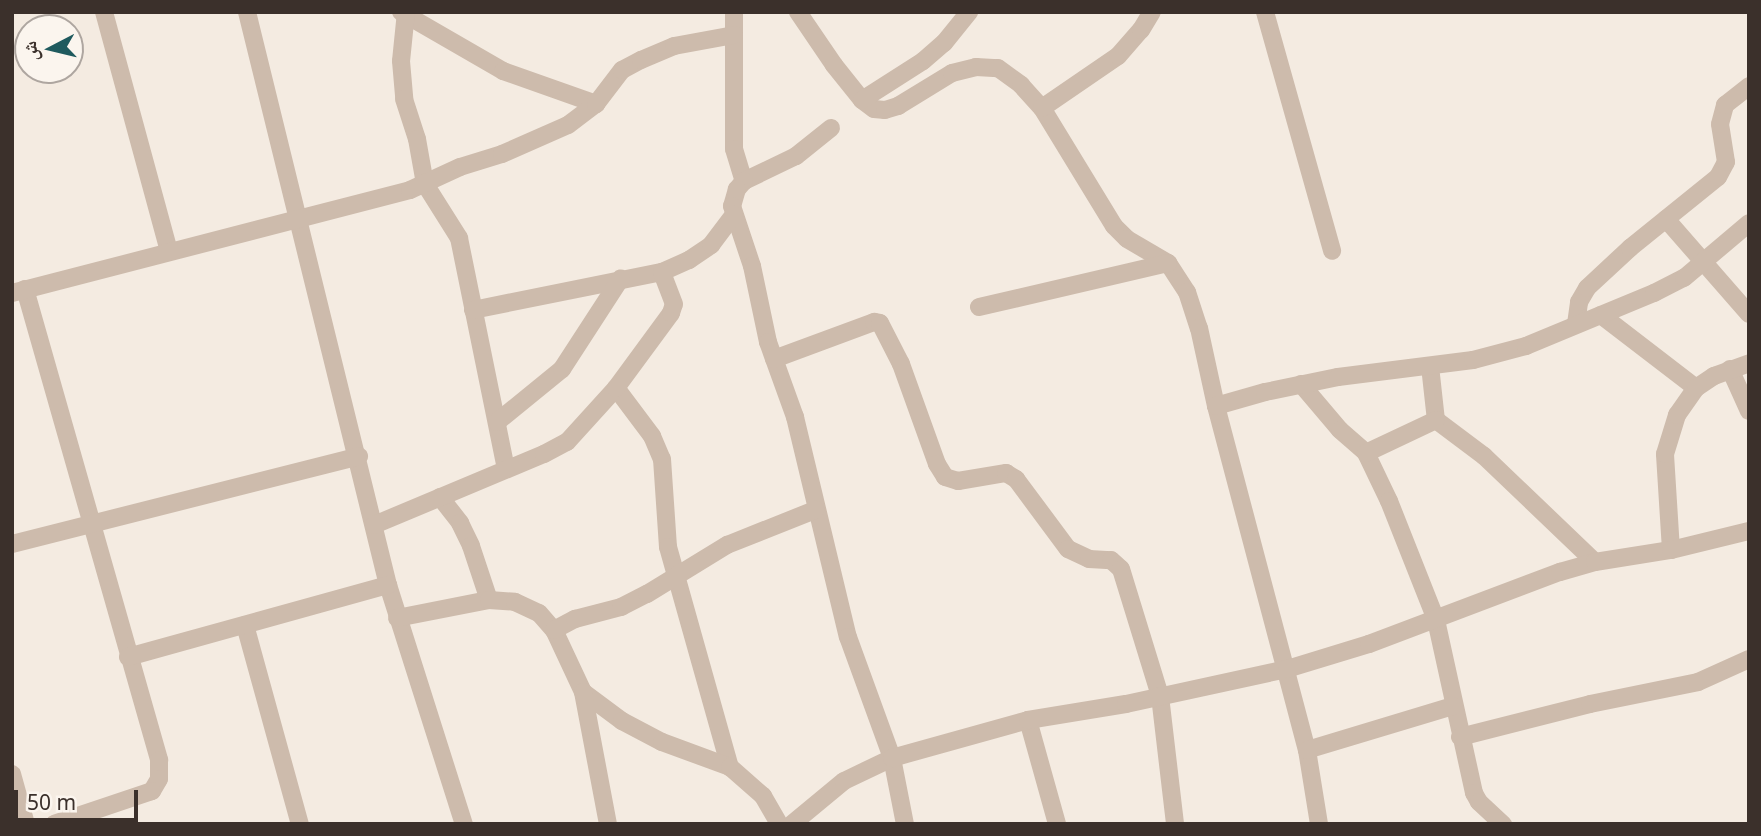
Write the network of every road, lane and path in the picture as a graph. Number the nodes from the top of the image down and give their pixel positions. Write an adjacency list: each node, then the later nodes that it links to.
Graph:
1 (104, 12): 21 (street)
2 (247, 12): 18 (street)
3 (734, 12): 9 (street)
4 (798, 12): 11 (street)
5 (968, 12): 11 (street)
6 (1152, 12): 13 (street)
7 (1265, 12): 22 (street)
8 (404, 13): 12 (street); 16 (street)
9 (734, 35): 12 (street); 15 (street)
10 (1749, 86): 19 (street)
11 (862, 100): 13 (street)
12 (596, 104): 16 (street)
13 (1042, 108): 24 (street)
14 (831, 128): 15 (street)
15 (744, 181): 17 (street)
16 (425, 184): 18 (street); 29 (street)
17 (734, 215): 25 (street); 33 (street)
18 (299, 217): 21 (street); 45 (street)
19 (1666, 219): 23 (street); 32 (street)
20 (1749, 223): 23 (street)
21 (169, 251): 27 (street)
22 (1332, 251)
23 (1704, 260): 30 (street); 31 (street)
24 (1168, 262): 28 (street); 40 (street)
25 (662, 272): 26 (street); 38 (street)
26 (621, 278): 29 (street); 43 (street)
27 (18, 291): 49 (street)
28 (979, 307)
29 (473, 310): 43 (street)
30 (1749, 314)
31 (1601, 316): 32 (street); 39 (street)
32 (1576, 324): 35 (street)
33 (774, 359): 48 (street); 66 (street)
34 (1749, 363): 36 (street)
35 (1430, 366): 37 (street); 42 (street)
36 (1730, 369): 39 (street); 41 (street)
37 (1301, 384): 40 (street); 44 (street)
38 (616, 388): 46 (street); 55 (street)
39 (1696, 388): 53 (street)
40 (1216, 406): 64 (street)
41 (1749, 411)
42 (1436, 420): 44 (street); 54 (street)
43 (497, 422): 46 (street)
44 (1366, 453): 59 (street)
45 (359, 456): 49 (street); 50 (street)
46 (506, 469): 47 (street)
47 (440, 497): 50 (street); 57 (street)
48 (815, 510): 55 (street); 71 (street)
49 (89, 525): 52 (street); 62 (street)
50 (374, 525): 56 (street)
51 (1749, 531): 53 (street)
52 (12, 544)
53 (1671, 550): 54 (street)
54 (1595, 562): 59 (street)
55 (677, 574): 61 (street); 72 (street)
56 (388, 585): 58 (street); 60 (street)
57 (489, 600): 58 (street); 61 (street)
58 (397, 618): 77 (street)
59 (1436, 620): 64 (street); 67 (street)
60 (245, 625): 62 (street); 76 (street)
61 (554, 630): 65 (street)
62 (128, 657): 75 (street)
63 (1749, 659): 69 (street)
64 (1287, 668): 66 (street); 70 (street)
65 (583, 692): 72 (street); 78 (street)
66 (1160, 696): 68 (street); 83 (street)
67 (1453, 706): 69 (street); 70 (street)
68 (1028, 720): 71 (street); 82 (street)
69 (1461, 737): 85 (street)
70 (1307, 750): 84 (street)
71 (892, 758): 80 (street); 81 (street)
72 (730, 767): 79 (street)
73 (12, 774): 74 (street)
74 (26, 824)
75 (54, 824)
76 (300, 824)
77 (464, 824)
78 (608, 824)
79 (779, 824)
80 (792, 824)
81 (905, 824)
82 (1057, 824)
83 (1175, 824)
84 (1319, 824)
85 (1503, 824)

